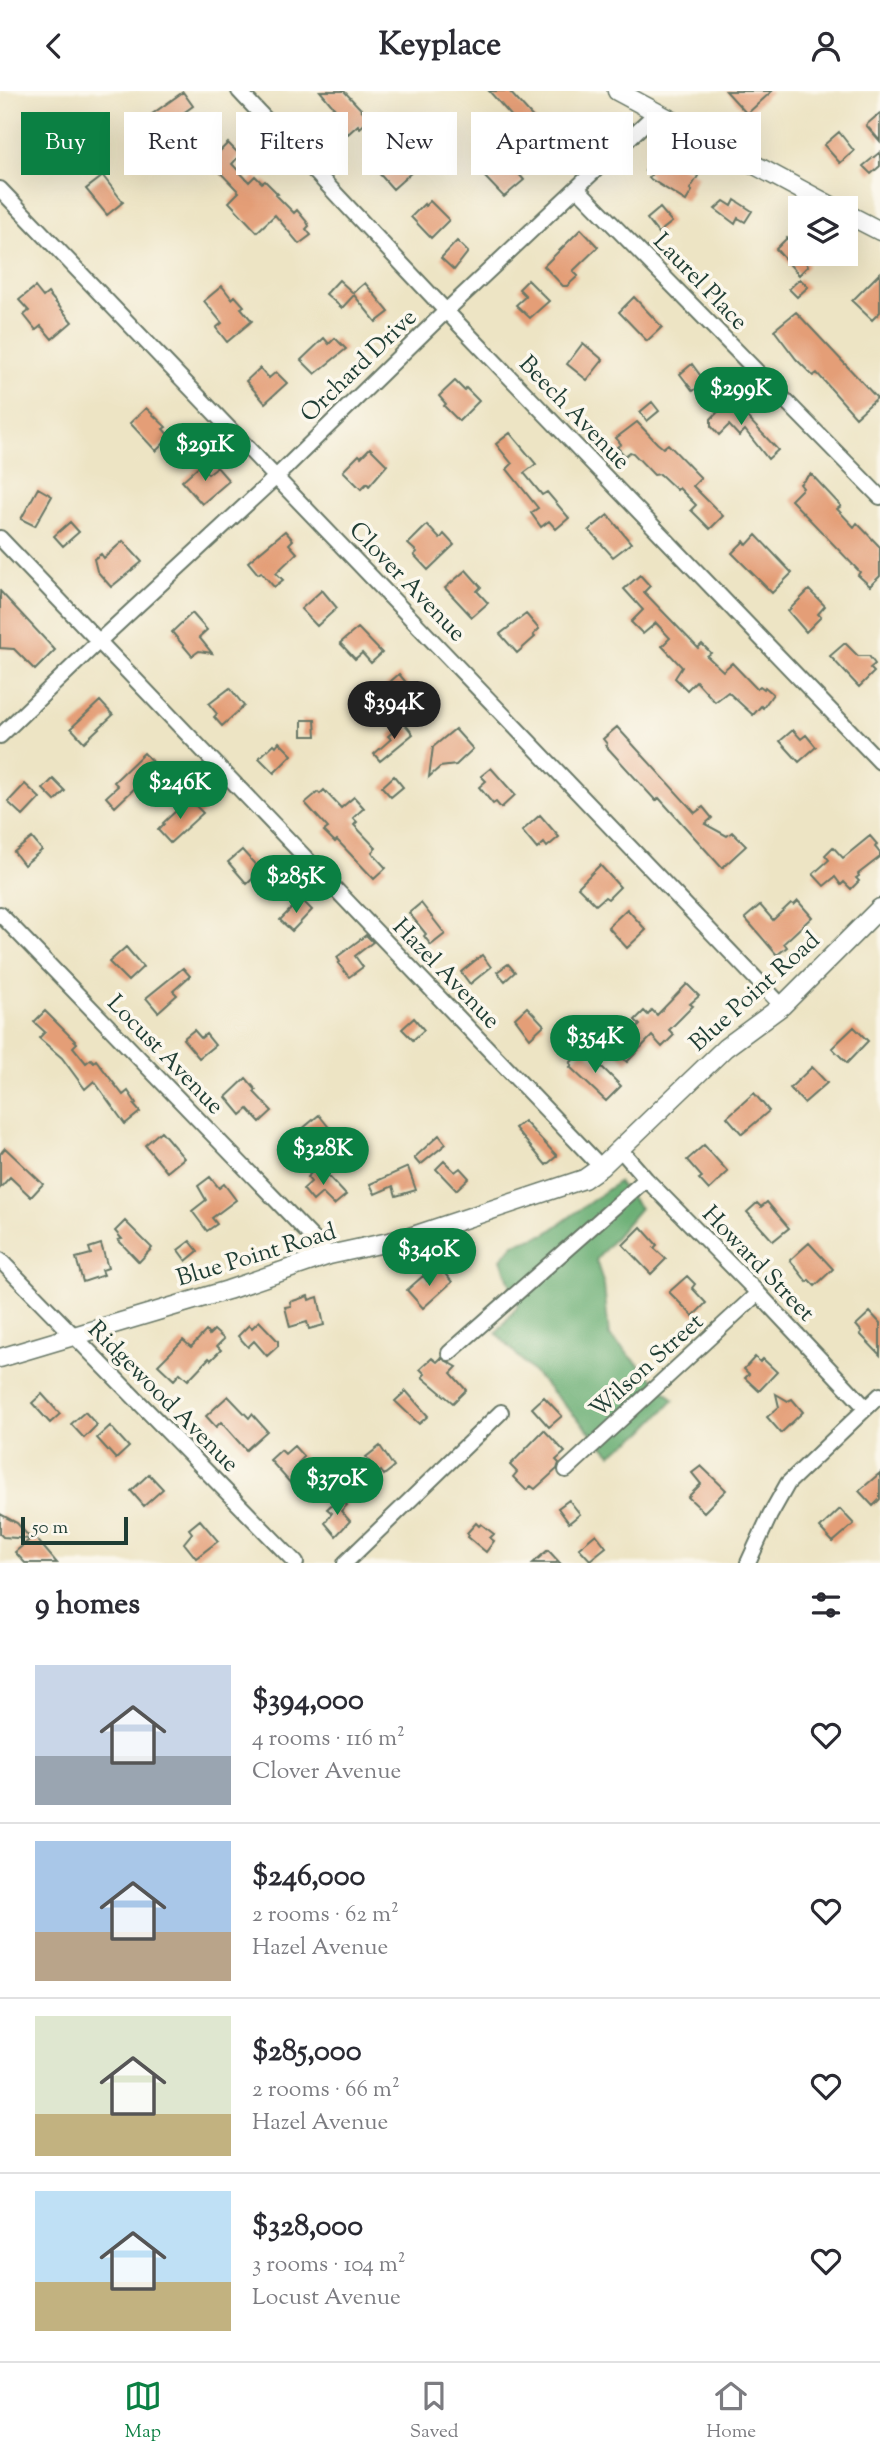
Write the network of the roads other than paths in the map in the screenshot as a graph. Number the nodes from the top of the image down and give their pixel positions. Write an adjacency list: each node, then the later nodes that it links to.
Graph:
1 (239, 91): 11 (street, Beech Avenue)
2 (617, 91): 3 (street)
3 (654, 112)
4 (647, 122): 6 (street, Orchard Drive)
5 (761, 169): 8 (street)
6 (577, 188): 11 (street, Orchard Drive); 13 (street, Laurel Place)
7 (0, 190): 12 (street, Clover Avenue)
8 (812, 196)
9 (858, 220): 10 (street)
10 (880, 231)
11 (446, 311): 12 (street, Orchard Drive); 17 (street, Beech Avenue)
12 (276, 477): 15 (street, Orchard Drive); 20 (street, Clover Avenue)
13 (880, 497)
14 (0, 538): 15 (street, Hazel Avenue)
15 (98, 642): 16 (street, Orchard Drive); 22 (street, Hazel Avenue)
16 (0, 736)
17 (880, 762)
18 (880, 908): 20 (street, Blue Point Road)
19 (0, 914): 24 (street, Locust Avenue)
20 (782, 1006): 21 (street, Blue Point Road)
21 (620, 1148): 22 (street, Blue Point Road); 23 (street, Howard Street)
22 (601, 1167): 24 (street, Blue Point Road)
23 (646, 1179): 26 (street, Howard Street); 28 (street)
24 (329, 1255): 27 (street, Blue Point Road)
25 (0, 1260): 27 (street, Ridgewood Avenue)
26 (758, 1293): 31 (street, Howard Street); 33 (street, Wilson Street)
27 (72, 1335): 29 (street, Blue Point Road); 34 (street, Ridgewood Avenue)
28 (449, 1353)
29 (0, 1358)
30 (880, 1395): 31 (street)
31 (866, 1408): 36 (street)
32 (501, 1412): 35 (street)
33 (566, 1470)
34 (296, 1563)
35 (345, 1563)
36 (748, 1563)

